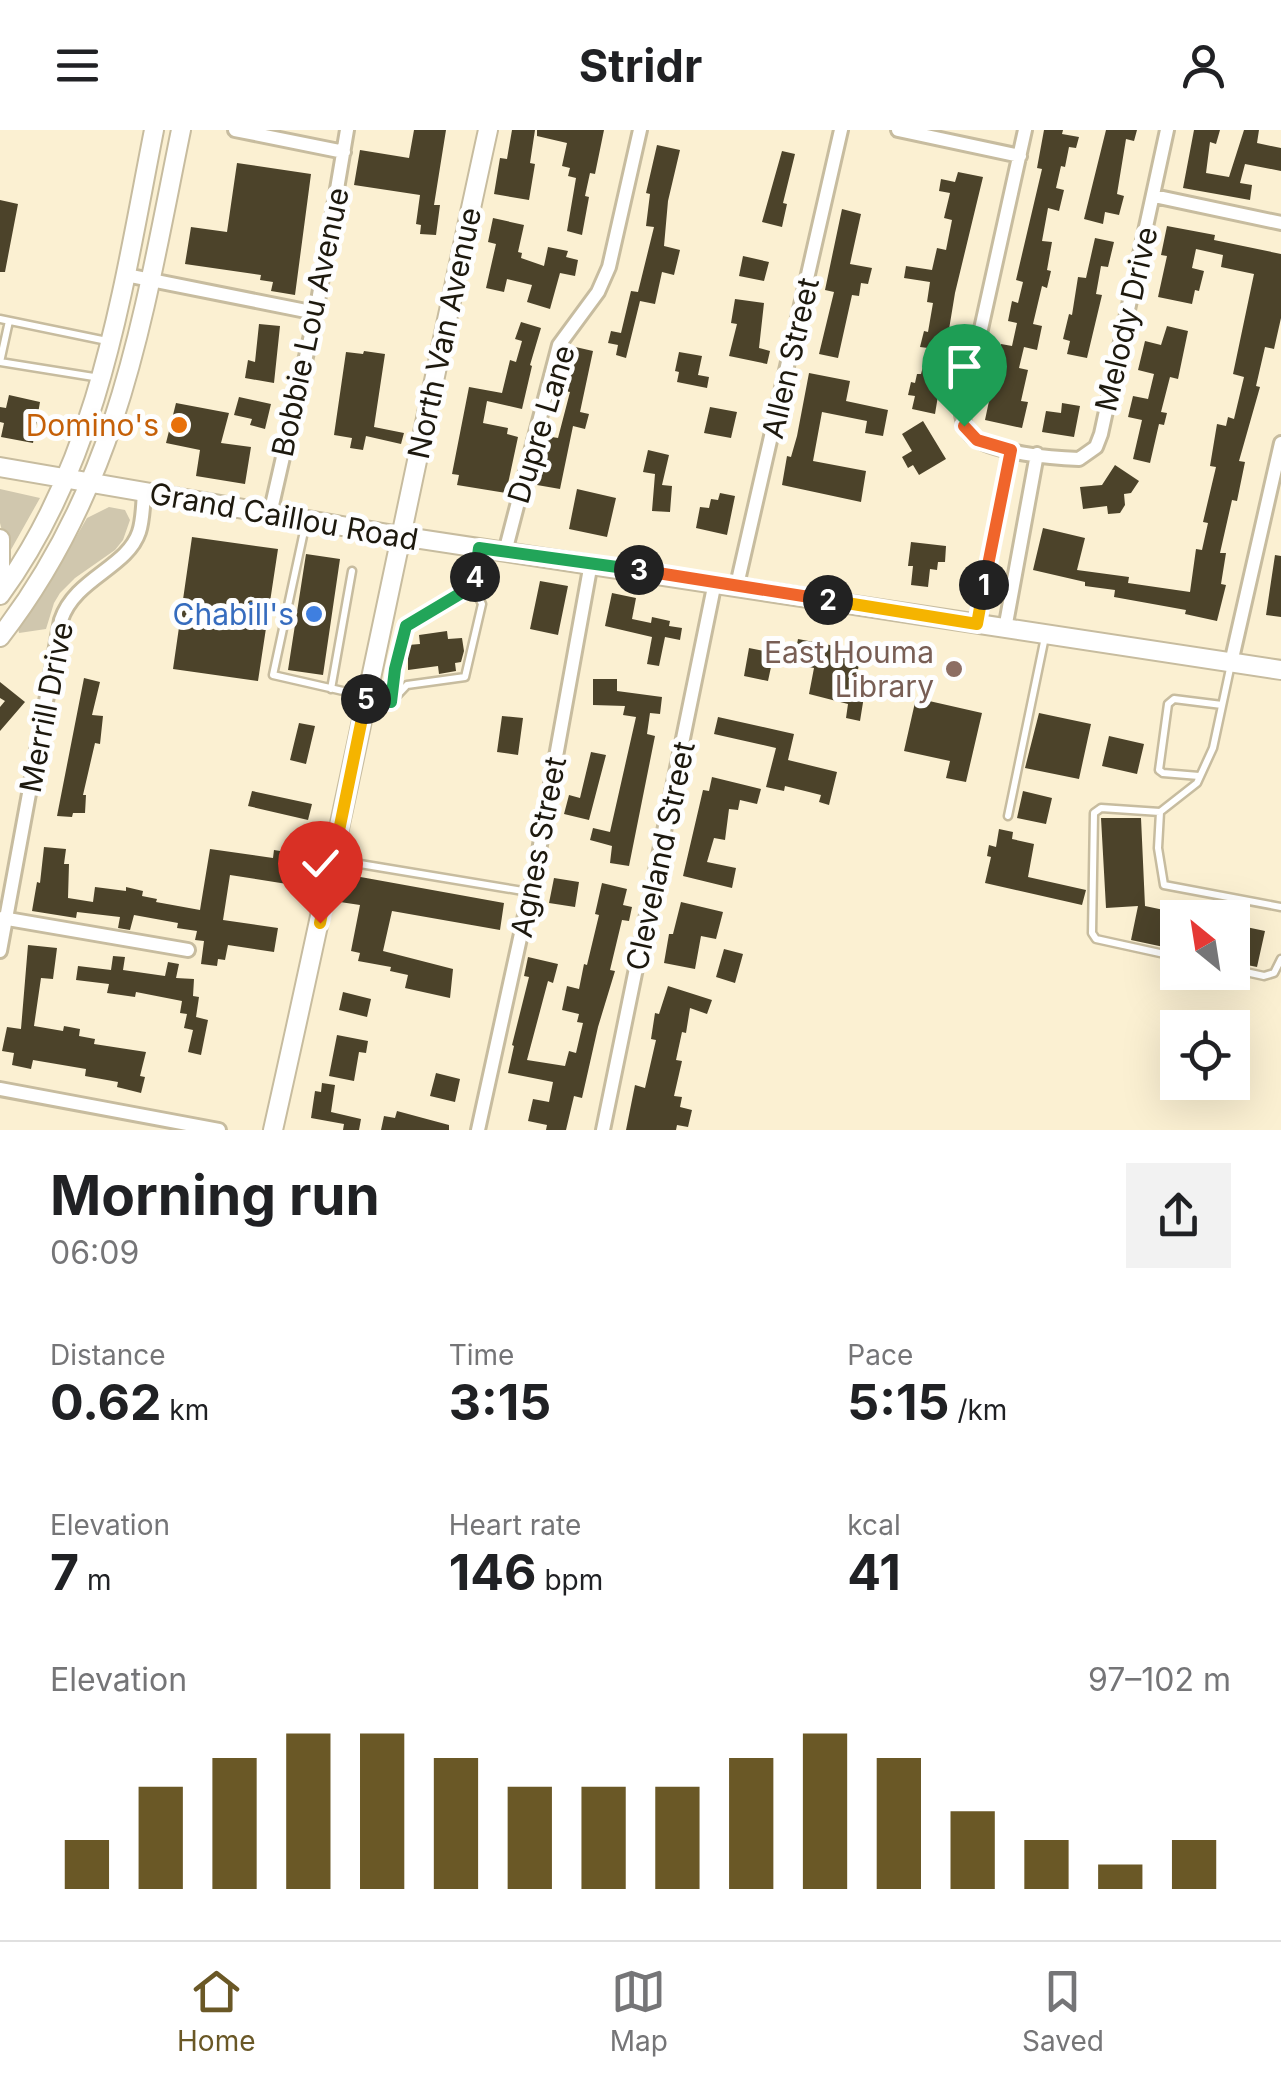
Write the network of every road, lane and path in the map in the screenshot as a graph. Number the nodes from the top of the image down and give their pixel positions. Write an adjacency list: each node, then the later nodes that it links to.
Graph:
1 (154, 130): 15 (main road)
2 (181, 130): 16 (main road)
3 (235, 130): 11 (street)
4 (347, 130): 11 (street, Bobbie Lou Avenue)
5 (488, 130): 31 (main road, North Van Avenue)
6 (640, 130): 34 (street, Dupre Lane)
7 (841, 130): 38 (street, Allen Street)
8 (898, 130): 12 (street)
9 (1025, 130): 12 (street, Melody Drive)
10 (1167, 130): 13 (street, Melody Drive)
11 (344, 152): 17 (street, Bobbie Lou Avenue)
12 (1020, 156): 23 (street, Melody Drive)
13 (1154, 196): 14 (street); 24 (street, Melody Drive)
14 (1281, 223)
15 (126, 275): 16 (street); 19 (main road)
16 (150, 279): 17 (street); 27 (main road)
17 (316, 313): 29 (street, Bobbie Lou Avenue)
18 (4, 320): 19 (lane); 20 (lane)
19 (112, 342): 21 (main road)
20 (0, 362): 21 (lane)
21 (102, 378): 26 (main road)
22 (1281, 442): 45 (street)
23 (1011, 450): 24 (street, Melody Drive); 41 (street)
24 (1038, 454): 42 (street)
25 (0, 467): 26 (main road, Grand Caillou Road)
26 (66, 480): 27 (main road, Grand Caillou Road); 40 (main road)
27 (92, 484): 28 (main road, Grand Caillou Road); 43 (main road)
28 (144, 492): 29 (main road, Grand Caillou Road); 57 (street, Merrill Drive)
29 (270, 514): 30 (main road, Grand Caillou Road)
30 (306, 520): 31 (main road, Grand Caillou Road); 47 (lane)
31 (400, 536): 33 (main road, Grand Caillou Road); 48 (main road, North Van Avenue)
32 (0, 538): 40 (main road)
33 (479, 548): 34 (main road, Grand Caillou Road); 39 (lane)
34 (505, 552): 35 (main road, Grand Caillou Road)
35 (591, 563): 37 (main road, Grand Caillou Road); 55 (street, Agnes Street)
36 (352, 571): 47 (lane)
37 (716, 582): 38 (main road, Grand Caillou Road); 67 (street, Cleveland Street)
38 (736, 585): 41 (main road, Grand Caillou Road)
39 (473, 586): 49 (lane); 49 (lane)
40 (0, 595)
41 (977, 624): 42 (main road, Grand Caillou Road)
42 (1005, 630): 44 (main road, Grand Caillou Road)
43 (0, 636)
44 (1045, 636): 45 (main road, Grand Caillou Road); 53 (lane)
45 (1231, 663): 46 (main road, Grand Caillou Road); 50 (lane)
46 (1281, 670)
47 (331, 689): 48 (lane)
48 (366, 698): 49 (lane); 65 (main road, North Van Avenue)
49 (391, 702)
50 (1222, 704): 51 (lane); 51 (lane)
51 (1199, 776): 52 (lane)
52 (1160, 812): 56 (lane); 60 (lane)
53 (1008, 816)
54 (360, 864): 55 (lane)
55 (530, 892): 66 (street, Agnes Street)
56 (1281, 908)
57 (3, 918): 58 (street); 59 (street, Merrill Drive)
58 (188, 950)
59 (0, 951)
60 (1160, 953)
61 (1281, 959): 62 (lane)
62 (1250, 973)
63 (0, 1089): 64 (street)
64 (220, 1130)
65 (273, 1130)
66 (478, 1130)
67 (603, 1130)

